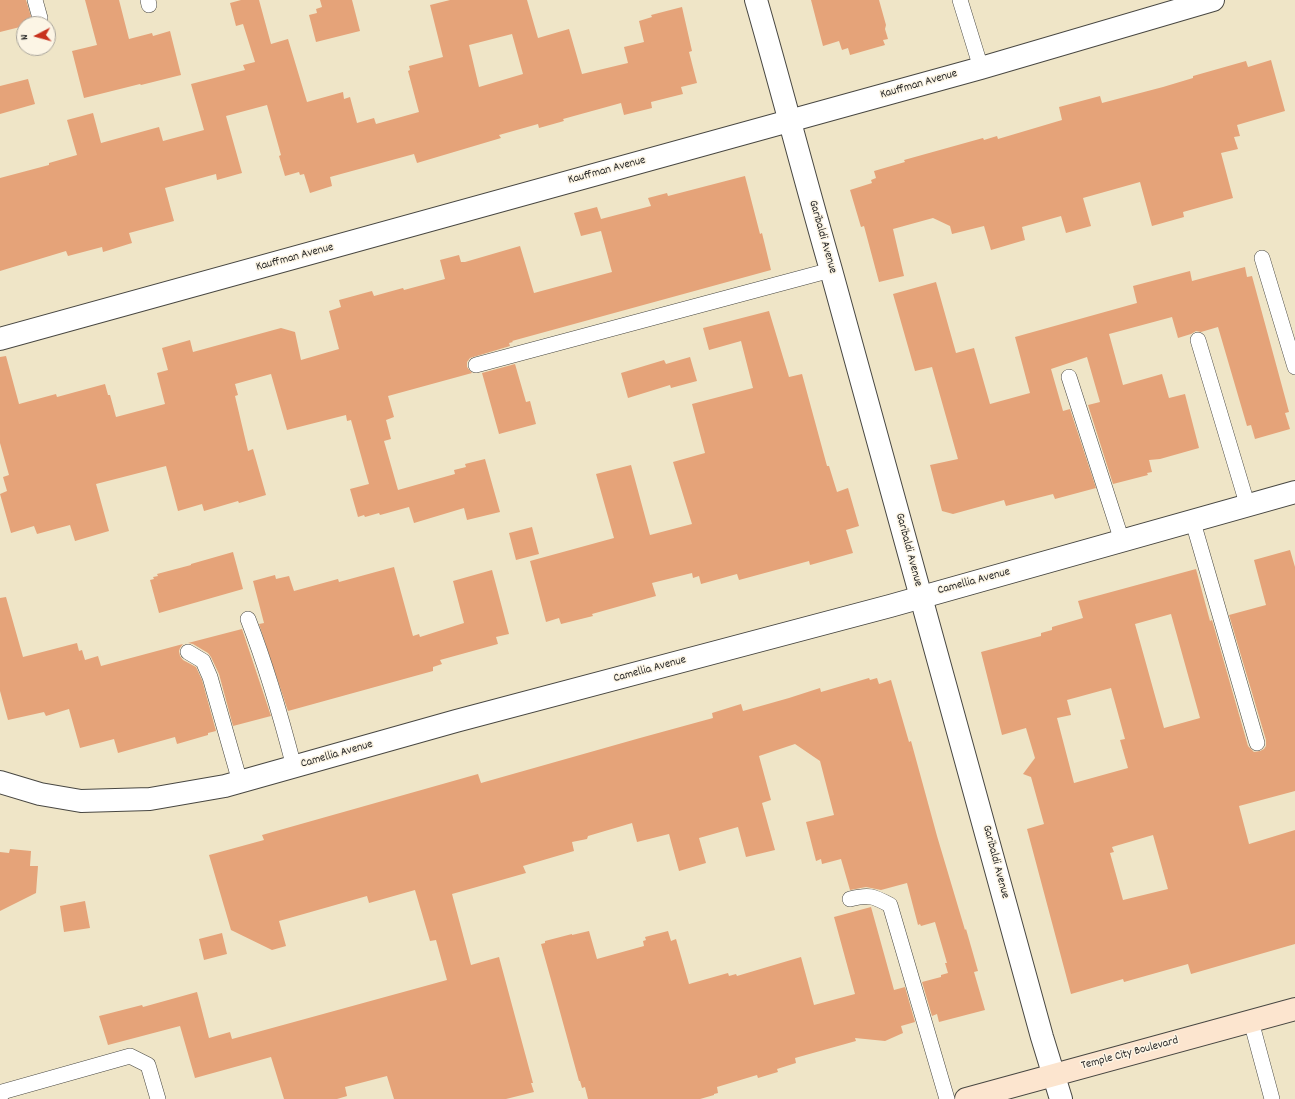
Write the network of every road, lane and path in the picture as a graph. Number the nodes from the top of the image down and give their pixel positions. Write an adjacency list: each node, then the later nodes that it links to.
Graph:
1 (34, 0): 5 (lane)
2 (756, 0): 7 (street, Garibaldi Avenue)
3 (960, 0): 6 (lane)
4 (1207, 1): 6 (street, Kauffman Avenue)
5 (39, 16)
6 (981, 68): 7 (street, Kauffman Avenue)
7 (790, 120): 9 (street, Garibaldi Avenue); 10 (street, Kauffman Avenue)
8 (1262, 258): 13 (lane)
9 (831, 270): 12 (lane); 19 (street, Garibaldi Avenue)
10 (0, 339)
11 (1198, 340): 16 (lane)
12 (476, 365)
13 (1295, 367)
14 (1069, 377): 18 (lane)
15 (1295, 492): 16 (street, Camellia Avenue)
16 (1248, 506): 17 (street, Camellia Avenue)
17 (1193, 522): 18 (street, Camellia Avenue); 22 (lane)
18 (1122, 541): 19 (street, Camellia Avenue)
19 (921, 596): 23 (street, Camellia Avenue); 29 (street, Garibaldi Avenue)
20 (248, 619): 23 (lane)
21 (188, 652): 25 (lane)
22 (1257, 743)
23 (294, 767): 25 (street, Camellia Avenue)
24 (0, 782): 25 (street, Camellia Avenue)
25 (240, 782)
26 (850, 899): 32 (lane)
27 (1295, 1009): 28 (main road, Temple City Boulevard)
28 (1251, 1021): 29 (main road, Temple City Boulevard); 35 (lane)
29 (1054, 1075): 33 (main road, Temple City Boulevard); 34 (street, Garibaldi Avenue)
30 (0, 1099): 31 (lane)
31 (158, 1099)
32 (947, 1099)
33 (966, 1099)
34 (1060, 1099)
35 (1272, 1099)

